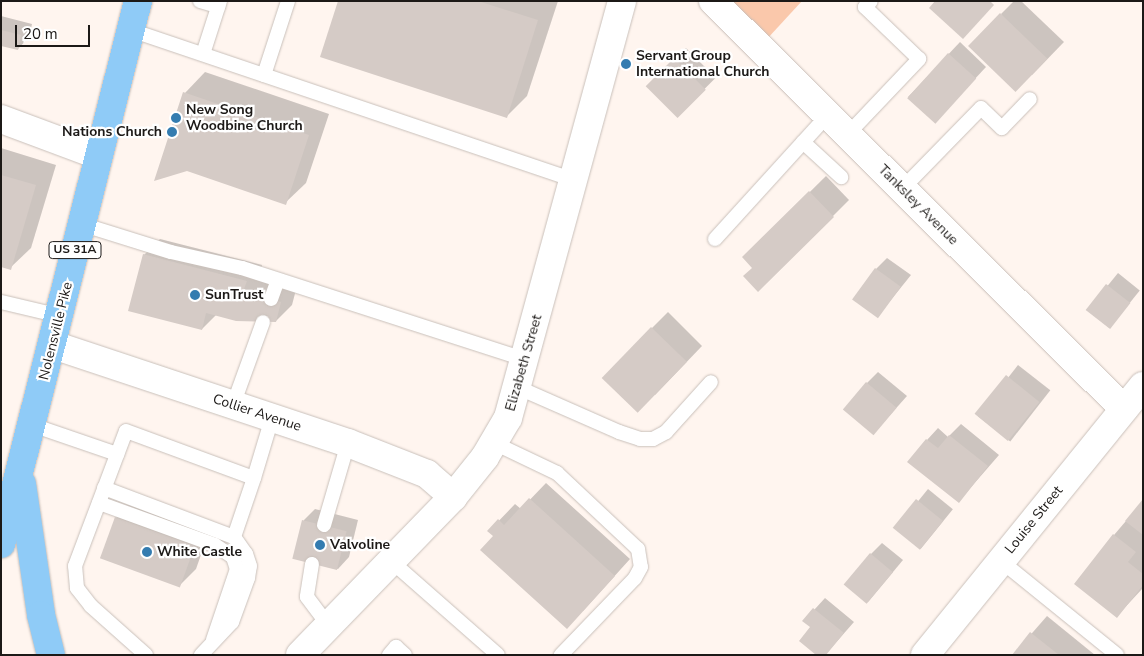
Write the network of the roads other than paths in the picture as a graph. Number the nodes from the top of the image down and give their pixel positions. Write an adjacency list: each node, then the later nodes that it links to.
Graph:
1 (138, 1): 8 (main road, Nolensville Pike / US 31A)
2 (200, 1): 7 (lane)
3 (288, 1): 10 (lane)
4 (622, 1): 18 (street, Elizabeth Street)
5 (713, 1): 12 (street, Tanksley Avenue)
6 (871, 1): 14 (lane)
7 (219, 4): 9 (lane)
8 (131, 30): 9 (lane); 16 (main road, Nolensville Pike / US 31A)
9 (203, 54): 10 (lane)
10 (264, 75): 18 (lane)
11 (1030, 99): 19 (lane)
12 (828, 115): 14 (street, Tanksley Avenue); 15 (lane)
13 (1, 119): 16 (street)
14 (847, 135): 19 (street, Tanksley Avenue)
15 (803, 142): 17 (lane); 21 (lane)
16 (98, 155): 20 (main road, Nolensville Pike / US 31A)
17 (841, 177)
18 (571, 179): 28 (street, Elizabeth Street)
19 (902, 189): 33 (street, Tanksley Avenue)
20 (81, 224): 22 (lane); 25 (main road, Nolensville Pike / US 31A)
21 (715, 240)
22 (278, 280): 23 (lane); 28 (lane)
23 (271, 299)
24 (1, 302): 25 (lane)
25 (60, 316): 27 (main road, Nolensville Pike / US 31A)
26 (263, 322): 32 (lane)
27 (53, 345): 32 (street, Collier Avenue); 35 (main road, Nolensville Pike / US 31A)
28 (526, 360): 31 (street, Elizabeth Street)
29 (711, 382): 31 (lane)
30 (1143, 386): 33 (street, Louise Street)
31 (519, 388): 37 (street, Elizabeth Street)
32 (233, 405): 34 (street, Collier Avenue)
33 (1124, 409): 48 (street, Louise Street)
34 (272, 418): 36 (street, Collier Avenue); 40 (lane)
35 (32, 425): 38 (lane); 39 (main road, Nolensville Pike / US 31A)
36 (348, 443): 42 (street, Collier Avenue); 44 (lane)
37 (494, 443): 42 (street, Elizabeth Street); 60 (lane)
38 (117, 454): 40 (lane); 41 (lane)
39 (15, 467): 46 (main road, Nolensville Pike / US 31A); 54 (main road)
40 (254, 478): 45 (lane)
41 (104, 488): 43 (lane); 45 (lane)
42 (453, 498): 47 (street, Elizabeth Street)
43 (98, 504): 51 (lane); 55 (lane)
44 (324, 525)
45 (234, 537): 51 (lane)
46 (1, 544)
47 (391, 561): 50 (street, Elizabeth Street); 59 (lane)
48 (1001, 561): 52 (street, Louise Street); 61 (lane)
49 (312, 564): 50 (lane)
50 (328, 625): 53 (street, Elizabeth Street)
51 (213, 640): 56 (lane)
52 (935, 651)
53 (305, 653)
54 (51, 655)
55 (146, 655)
56 (201, 655)
57 (389, 655): 58 (lane)
58 (405, 655)
59 (498, 655)
60 (561, 655)
61 (1116, 655)

